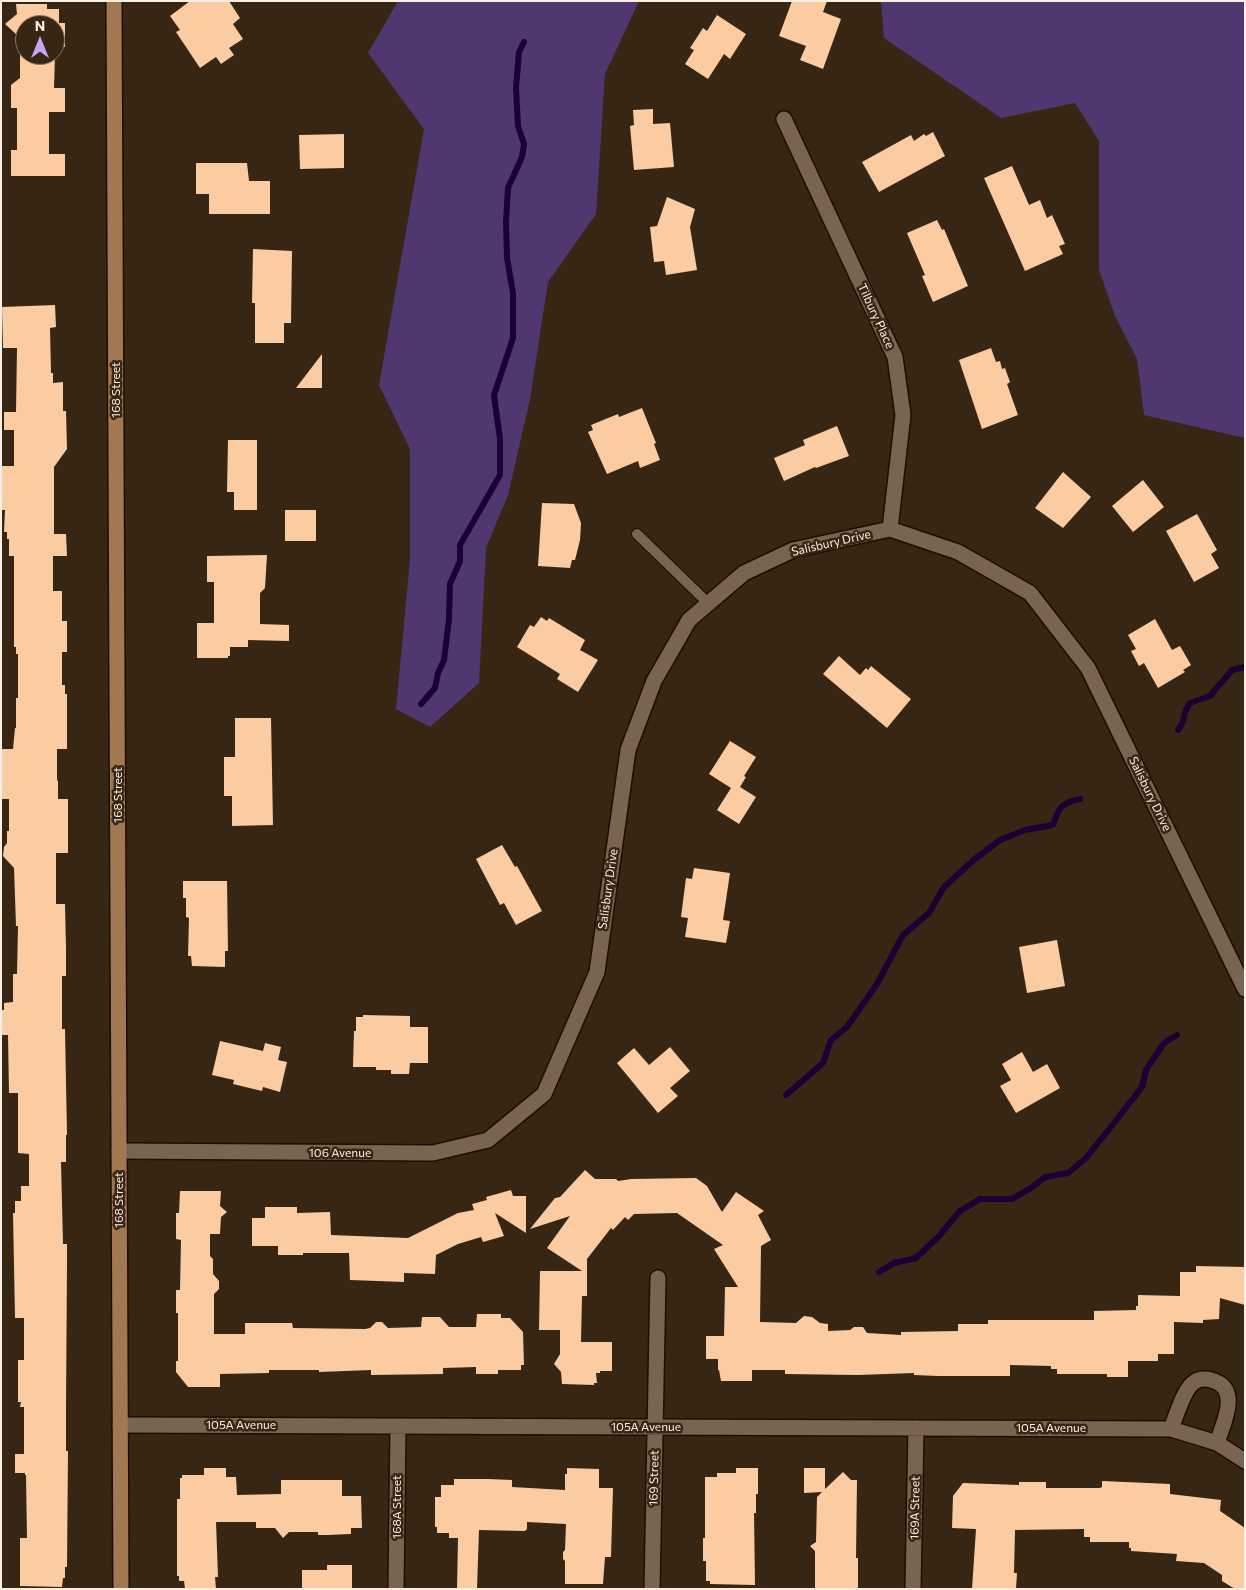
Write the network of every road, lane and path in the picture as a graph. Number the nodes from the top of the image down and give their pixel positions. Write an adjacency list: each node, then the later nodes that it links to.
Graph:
1 (114, 1): 8 (street, 168 Street)
2 (784, 119): 3 (street, Tilbury Place)
3 (890, 529): 5 (street, Salisbury Drive); 6 (street, Salisbury Drive)
4 (637, 534): 5 (lane)
5 (709, 604): 7 (street, Salisbury Drive)
6 (1245, 989)
7 (544, 1094): 8 (street, 106 Avenue)
8 (119, 1151): 10 (street, 168 Street)
9 (658, 1278): 12 (street, 169 Street)
10 (120, 1425): 11 (street, 105A Avenue); 17 (street, 168 Street)
11 (398, 1426): 12 (street, 105A Avenue); 18 (street, 168A Street)
12 (655, 1426): 13 (street, 105A Avenue); 19 (street, 169 Street)
13 (916, 1428): 14 (street, 105A Avenue); 20 (street, 169A Street)
14 (1171, 1429): 15 (street, 105A Avenue); 15 (street)
15 (1217, 1443): 16 (street, 105A Avenue)
16 (1245, 1460)
17 (121, 1589)
18 (396, 1589)
19 (652, 1589)
20 (913, 1589)

